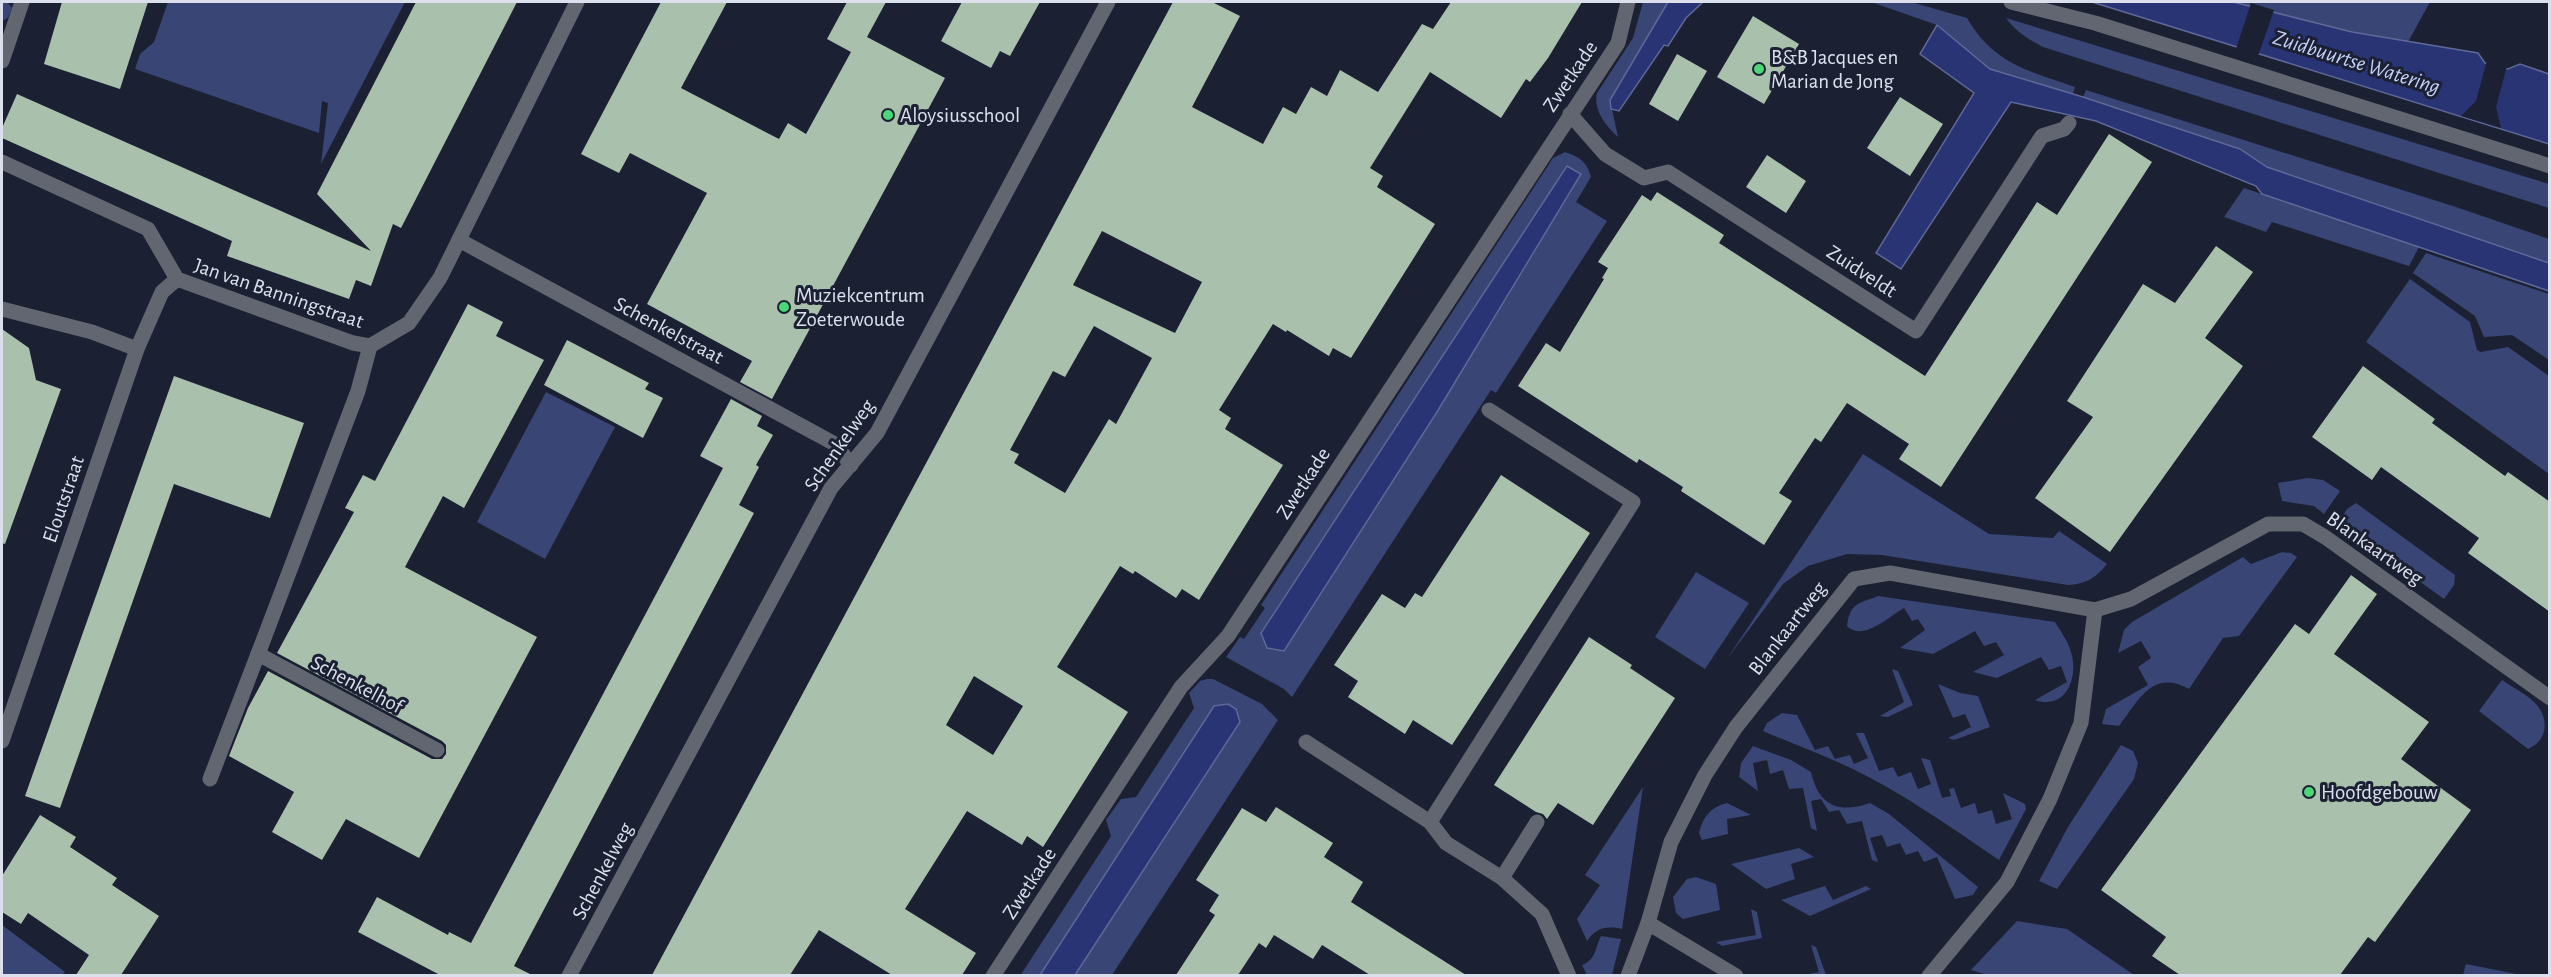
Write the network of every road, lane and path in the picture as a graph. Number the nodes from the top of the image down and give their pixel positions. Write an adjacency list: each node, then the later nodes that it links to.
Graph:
1 (22, 2): 6 (street)
2 (577, 2): 11 (street, Jan van Banningstraat)
3 (1108, 2): 17 (street, Schenkelweg)
4 (1628, 2): 7 (street, Zwetkade)
5 (2011, 2): 10 (street)
6 (2, 61)
7 (1570, 114): 8 (street, Zuidveldt); 30 (street, Zwetkade)
8 (2069, 123)
9 (2, 162): 12 (street, Jan van Banningstraat)
10 (2550, 166)
11 (459, 240): 14 (street, Jan van Banningstraat); 17 (street, Schenkelstraat)
12 (177, 279): 14 (street, Jan van Banningstraat); 15 (street, Eloutstraat)
13 (2, 309): 15 (street)
14 (370, 346): 19 (street, Jan van Banningstraat)
15 (137, 349): 21 (street, Eloutstraat)
16 (1489, 410): 25 (street)
17 (851, 465): 29 (street, Schenkelweg)
18 (2095, 610): 20 (street, Blankaartweg); 28 (street, Blankaartweg); 34 (street)
19 (258, 654): 23 (street, Schenkelhof); 24 (street)
20 (2550, 698)
21 (2, 741)
22 (1306, 742): 25 (street)
23 (437, 750)
24 (210, 779)
25 (1430, 822): 27 (street)
26 (1537, 822): 27 (street)
27 (1502, 878): 31 (street)
28 (1648, 923): 32 (street, Blankaartweg); 33 (street)
29 (569, 975)
30 (993, 975)
31 (1569, 975)
32 (1628, 975)
33 (1736, 975)
34 (1929, 975)

